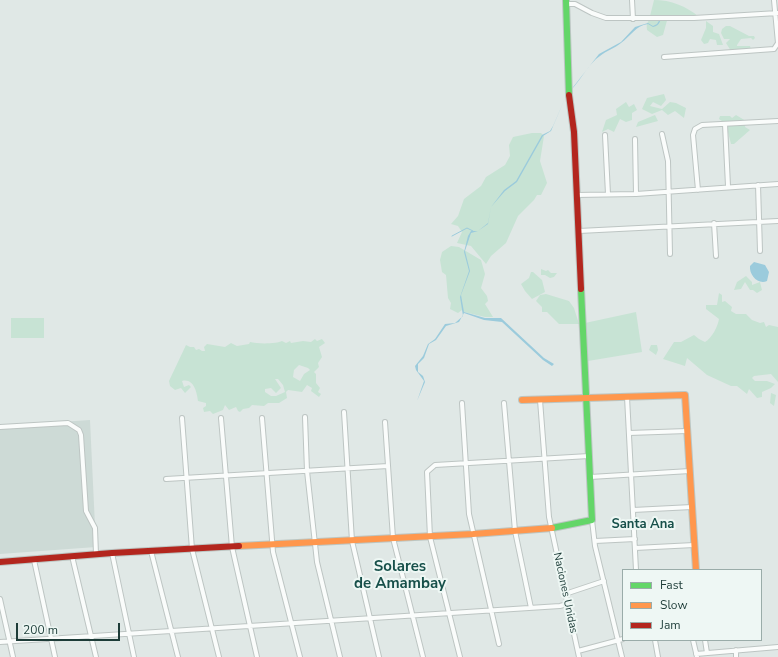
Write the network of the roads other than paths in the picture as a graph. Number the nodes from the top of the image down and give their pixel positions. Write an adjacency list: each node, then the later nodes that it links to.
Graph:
1 (632, 0): 5 (street)
2 (774, 0): 4 (street)
3 (566, 2): 5 (street); 19 (street)
4 (776, 13): 5 (street); 6 (street)
5 (633, 19)
6 (664, 57)
7 (778, 121): 8 (street)
8 (725, 124): 14 (street); 15 (street)
9 (662, 134): 16 (street)
10 (605, 135): 17 (street)
11 (635, 139): 18 (street)
12 (778, 184): 13 (street)
13 (758, 185): 14 (street); 21 (street)
14 (728, 186): 15 (street)
15 (698, 190): 16 (street)
16 (668, 191): 18 (street); 23 (street)
17 (608, 194): 18 (street); 19 (street)
18 (636, 194)
19 (575, 195): 24 (street)
20 (778, 221): 21 (street)
21 (760, 222): 22 (street); 25 (street)
22 (714, 223): 23 (street); 27 (street)
23 (669, 226): 24 (street); 26 (street)
24 (579, 231): 29 (street)
25 (760, 252)
26 (670, 254)
27 (716, 256)
28 (627, 397): 29 (street); 41 (street); 42 (street)
29 (587, 398): 31 (street); 43 (street)
30 (522, 400): 31 (street)
31 (540, 400): 44 (street, Naciones Unidas)
32 (462, 403): 46 (street)
33 (504, 403): 45 (street)
34 (344, 412): 48 (street)
35 (305, 417): 49 (street)
36 (182, 418): 55 (street)
37 (221, 418): 53 (street)
38 (262, 418): 51 (street)
39 (385, 422): 47 (street)
40 (0, 427): 76 (street)
41 (687, 431): 42 (street); 50 (street)
42 (629, 433): 52 (street)
43 (589, 456): 44 (street); 54 (street)
44 (544, 457): 45 (street); 60 (street, Naciones Unidas)
45 (509, 460): 46 (street); 61 (street)
46 (465, 463): 62 (street); 63 (street)
47 (388, 466): 48 (street); 64 (street)
48 (349, 468): 49 (street); 66 (street)
49 (307, 471): 51 (street); 68 (street)
50 (690, 471): 52 (street); 57 (street)
51 (267, 473): 53 (street); 69 (street)
52 (632, 474): 54 (street); 58 (street)
53 (226, 476): 55 (street); 71 (street)
54 (590, 477): 59 (street)
55 (187, 478): 56 (street); 73 (street)
56 (166, 479)
57 (692, 507): 58 (street); 70 (street)
58 (633, 510): 65 (street)
59 (592, 520): 60 (street); 67 (street)
60 (552, 528): 61 (street); 83 (street, Naciones Unidas)
61 (515, 531): 62 (street); 86 (street)
62 (473, 534): 63 (street); 87 (street)
63 (430, 537): 64 (street); 88 (street)
64 (393, 538): 66 (street); 89 (street)
65 (634, 539): 67 (street); 72 (street)
66 (352, 541): 68 (street); 90 (street)
67 (595, 541): 82 (street)
68 (314, 543): 69 (street); 91 (street)
69 (273, 545): 71 (street); 92 (street)
70 (694, 545): 72 (street); 81 (street)
71 (232, 547): 73 (street); 93 (street)
72 (635, 548): 80 (street)
73 (192, 549): 74 (street); 94 (street)
74 (151, 551): 75 (street); 95 (street)
75 (112, 553): 76 (street); 96 (street)
76 (96, 554): 77 (street)
77 (72, 556): 78 (street); 97 (street)
78 (34, 560): 79 (street); 98 (street)
79 (0, 562)
80 (636, 569)
81 (696, 569)
82 (604, 582): 83 (street); 99 (street)
83 (565, 594): 85 (street, Naciones Unidas)
84 (0, 599): 104 (street)
85 (567, 604): 86 (street); 108 (street, Naciones Unidas)
86 (531, 608): 87 (street)
87 (491, 609): 88 (street); 105 (street)
88 (450, 613): 89 (street); 122 (street)
89 (412, 615): 90 (street); 121 (street)
90 (369, 618): 91 (street); 120 (street)
91 (332, 620): 92 (street); 119 (street)
92 (292, 623): 93 (street); 118 (street)
93 (250, 626): 94 (street); 117 (street)
94 (212, 628): 95 (street); 116 (street)
95 (172, 631): 96 (street); 115 (street)
96 (129, 634): 97 (street); 114 (street)
97 (91, 636): 98 (street); 113 (street)
98 (51, 638): 104 (street); 112 (street)
99 (621, 640): 108 (street); 124 (street)
100 (655, 641): 125 (street)
101 (693, 641): 110 (street)
102 (705, 641): 109 (street)
103 (0, 642): 104 (street)
104 (10, 642): 111 (street)
105 (499, 644)
106 (778, 647): 107 (street)
107 (736, 650): 109 (street); 126 (street)
108 (578, 651): 123 (street, Naciones Unidas)
109 (707, 653): 110 (street)
110 (696, 656)
111 (14, 657)
112 (55, 657)
113 (96, 657)
114 (134, 657)
115 (178, 657)
116 (219, 657)
117 (257, 657)
118 (300, 657)
119 (340, 657)
120 (379, 657)
121 (422, 657)
122 (460, 657)
123 (579, 657)
124 (622, 657)
125 (658, 657)
126 (736, 657)

